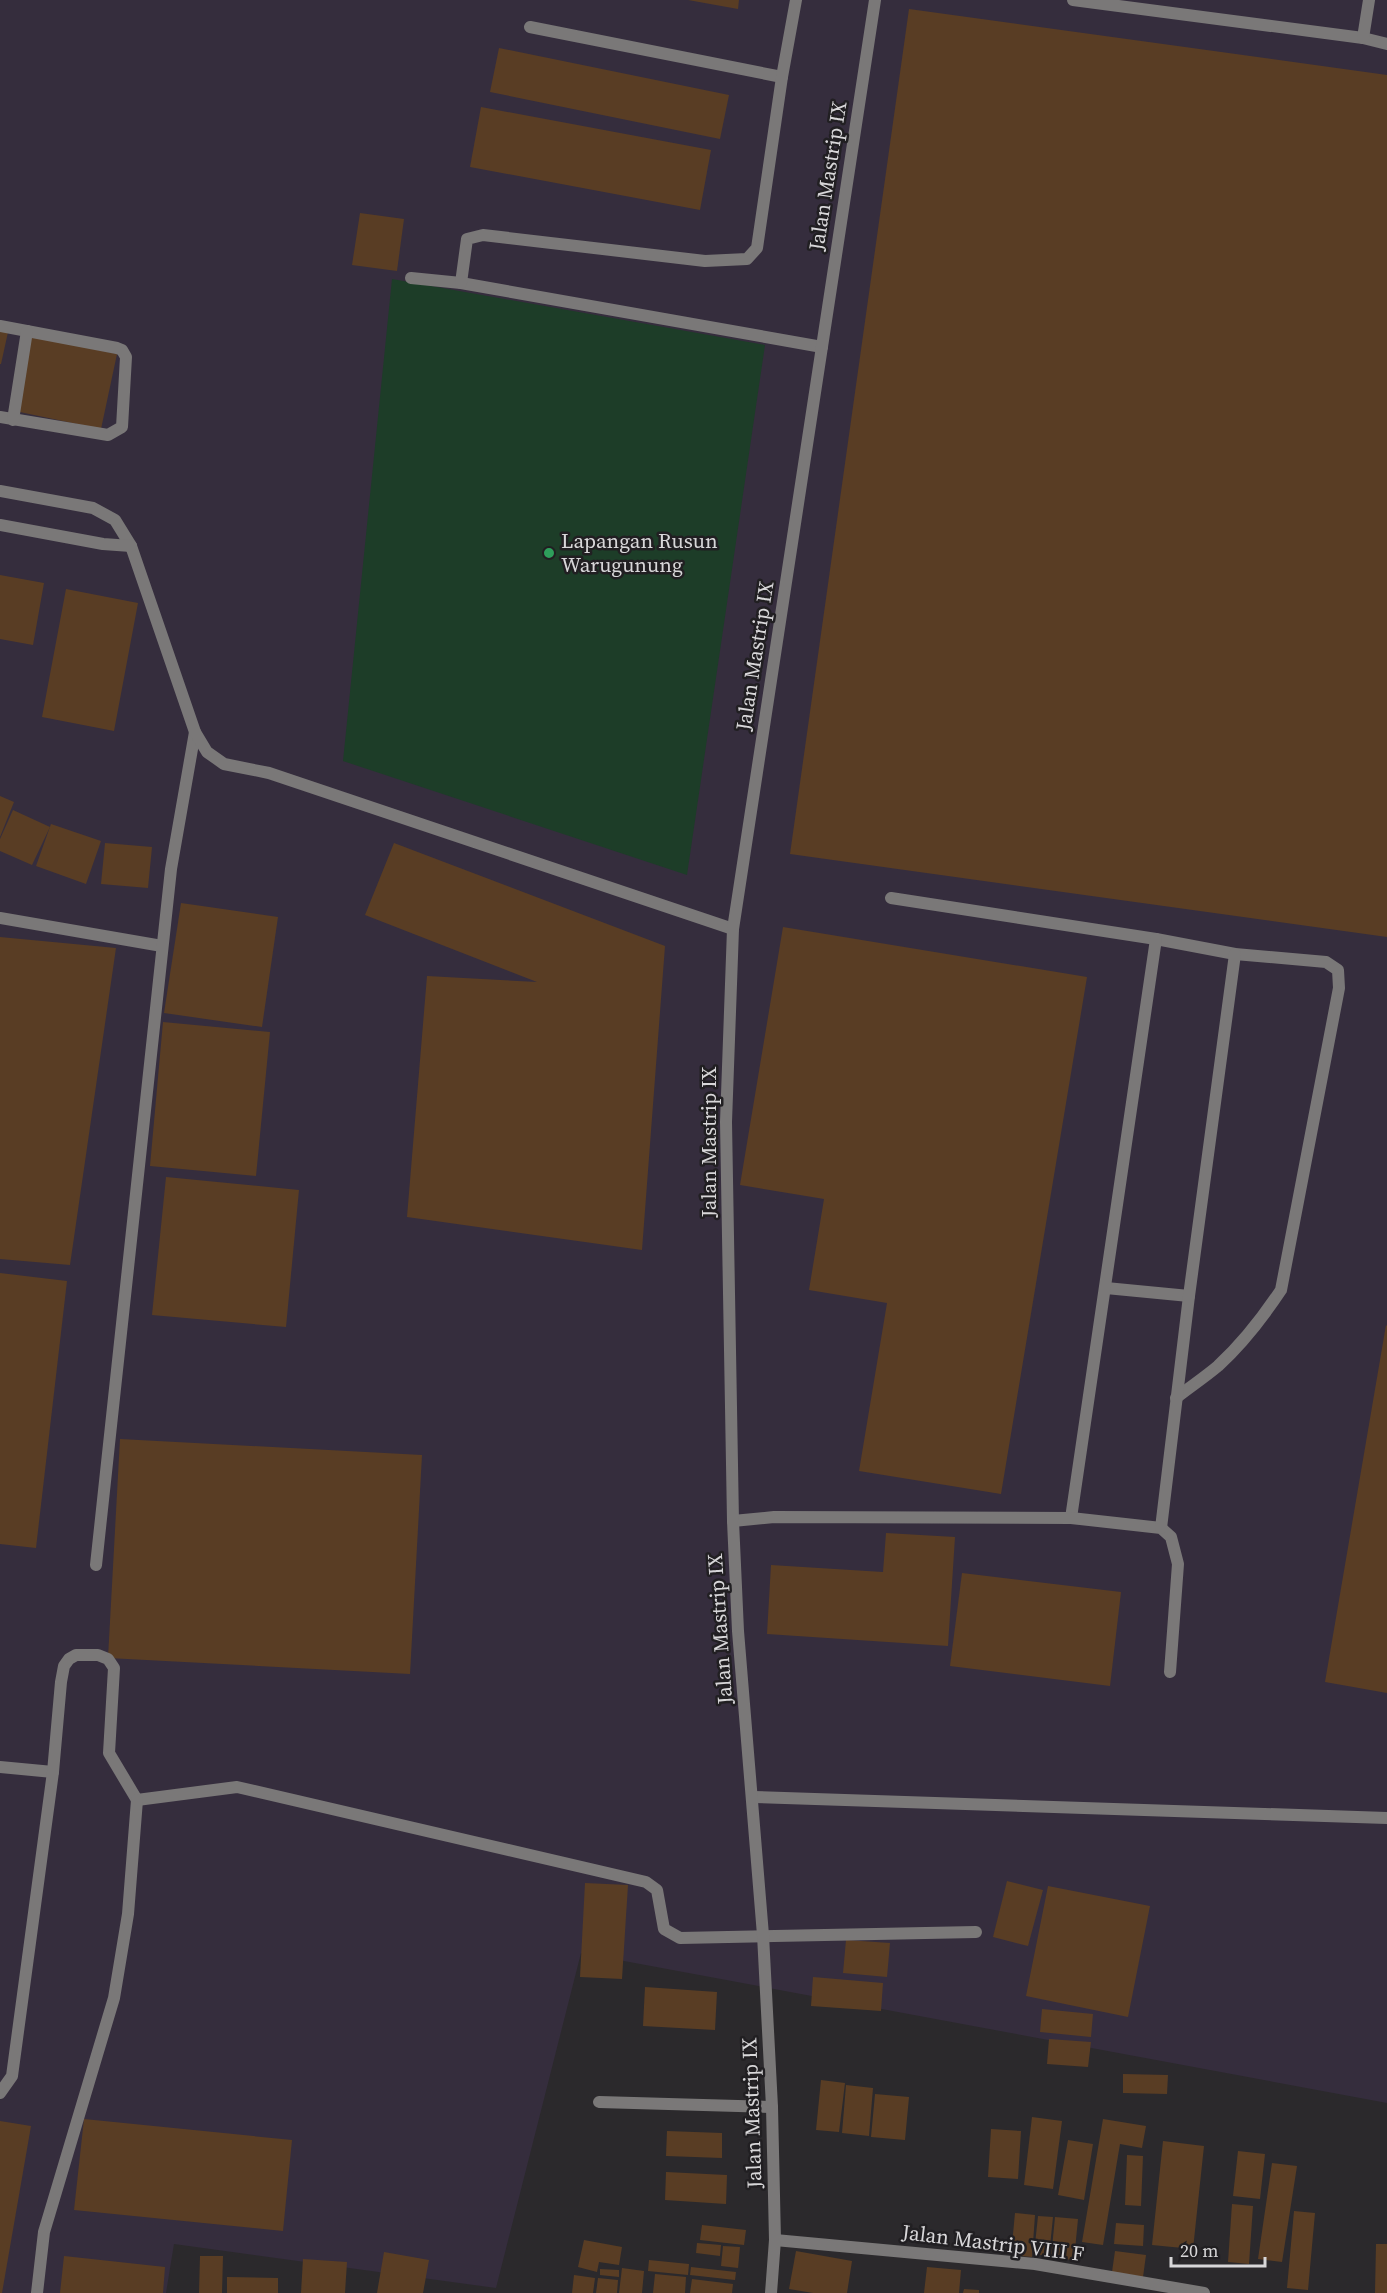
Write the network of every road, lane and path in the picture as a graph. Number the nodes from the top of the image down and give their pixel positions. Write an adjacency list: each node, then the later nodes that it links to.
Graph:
1 (796, 0): 8 (street)
2 (875, 0): 13 (street, Jalan Mastrip IX)
3 (1073, 0): 6 (street)
4 (1369, 0): 6 (street)
5 (530, 27): 8 (street)
6 (1363, 38): 7 (street)
7 (1387, 44)
8 (782, 77): 10 (street)
9 (411, 278): 10 (street)
10 (461, 283): 13 (street)
11 (0, 326): 12 (street)
12 (27, 331): 15 (street); 15 (street)
13 (822, 346): 22 (street, Jalan Mastrip IX)
14 (0, 417): 15 (street)
15 (13, 420)
16 (0, 491): 18 (street)
17 (0, 525): 18 (street)
18 (131, 546): 19 (street)
19 (195, 732): 22 (street); 24 (street)
20 (891, 898): 23 (street)
21 (0, 918): 24 (street)
22 (733, 929): 30 (street, Jalan Mastrip IX)
23 (1156, 939): 25 (street); 26 (street)
24 (162, 946): 32 (street)
25 (1235, 954): 27 (street); 28 (street)
26 (1106, 1288): 27 (street); 29 (street)
27 (1189, 1296): 28 (street)
28 (1176, 1398): 31 (street)
29 (1071, 1518): 30 (street); 31 (street)
30 (734, 1521): 36 (street, Jalan Mastrip IX)
31 (1161, 1528): 33 (street)
32 (96, 1564)
33 (1170, 1672)
34 (0, 1767): 35 (street)
35 (53, 1772): 37 (street); 41 (street)
36 (753, 1797): 38 (street); 40 (street, Jalan Mastrip IX)
37 (137, 1800): 40 (street); 45 (street)
38 (1387, 1818)
39 (976, 1932): 40 (street)
40 (763, 1935): 43 (street, Jalan Mastrip IX)
41 (0, 2093)
42 (599, 2102): 43 (street)
43 (772, 2107): 44 (street, Jalan Mastrip IX)
44 (776, 2240): 46 (street, Jalan Mastrip IX); 47 (street, Jalan Mastrip VIII F)
45 (37, 2293)
46 (771, 2293)
47 (1204, 2293)

